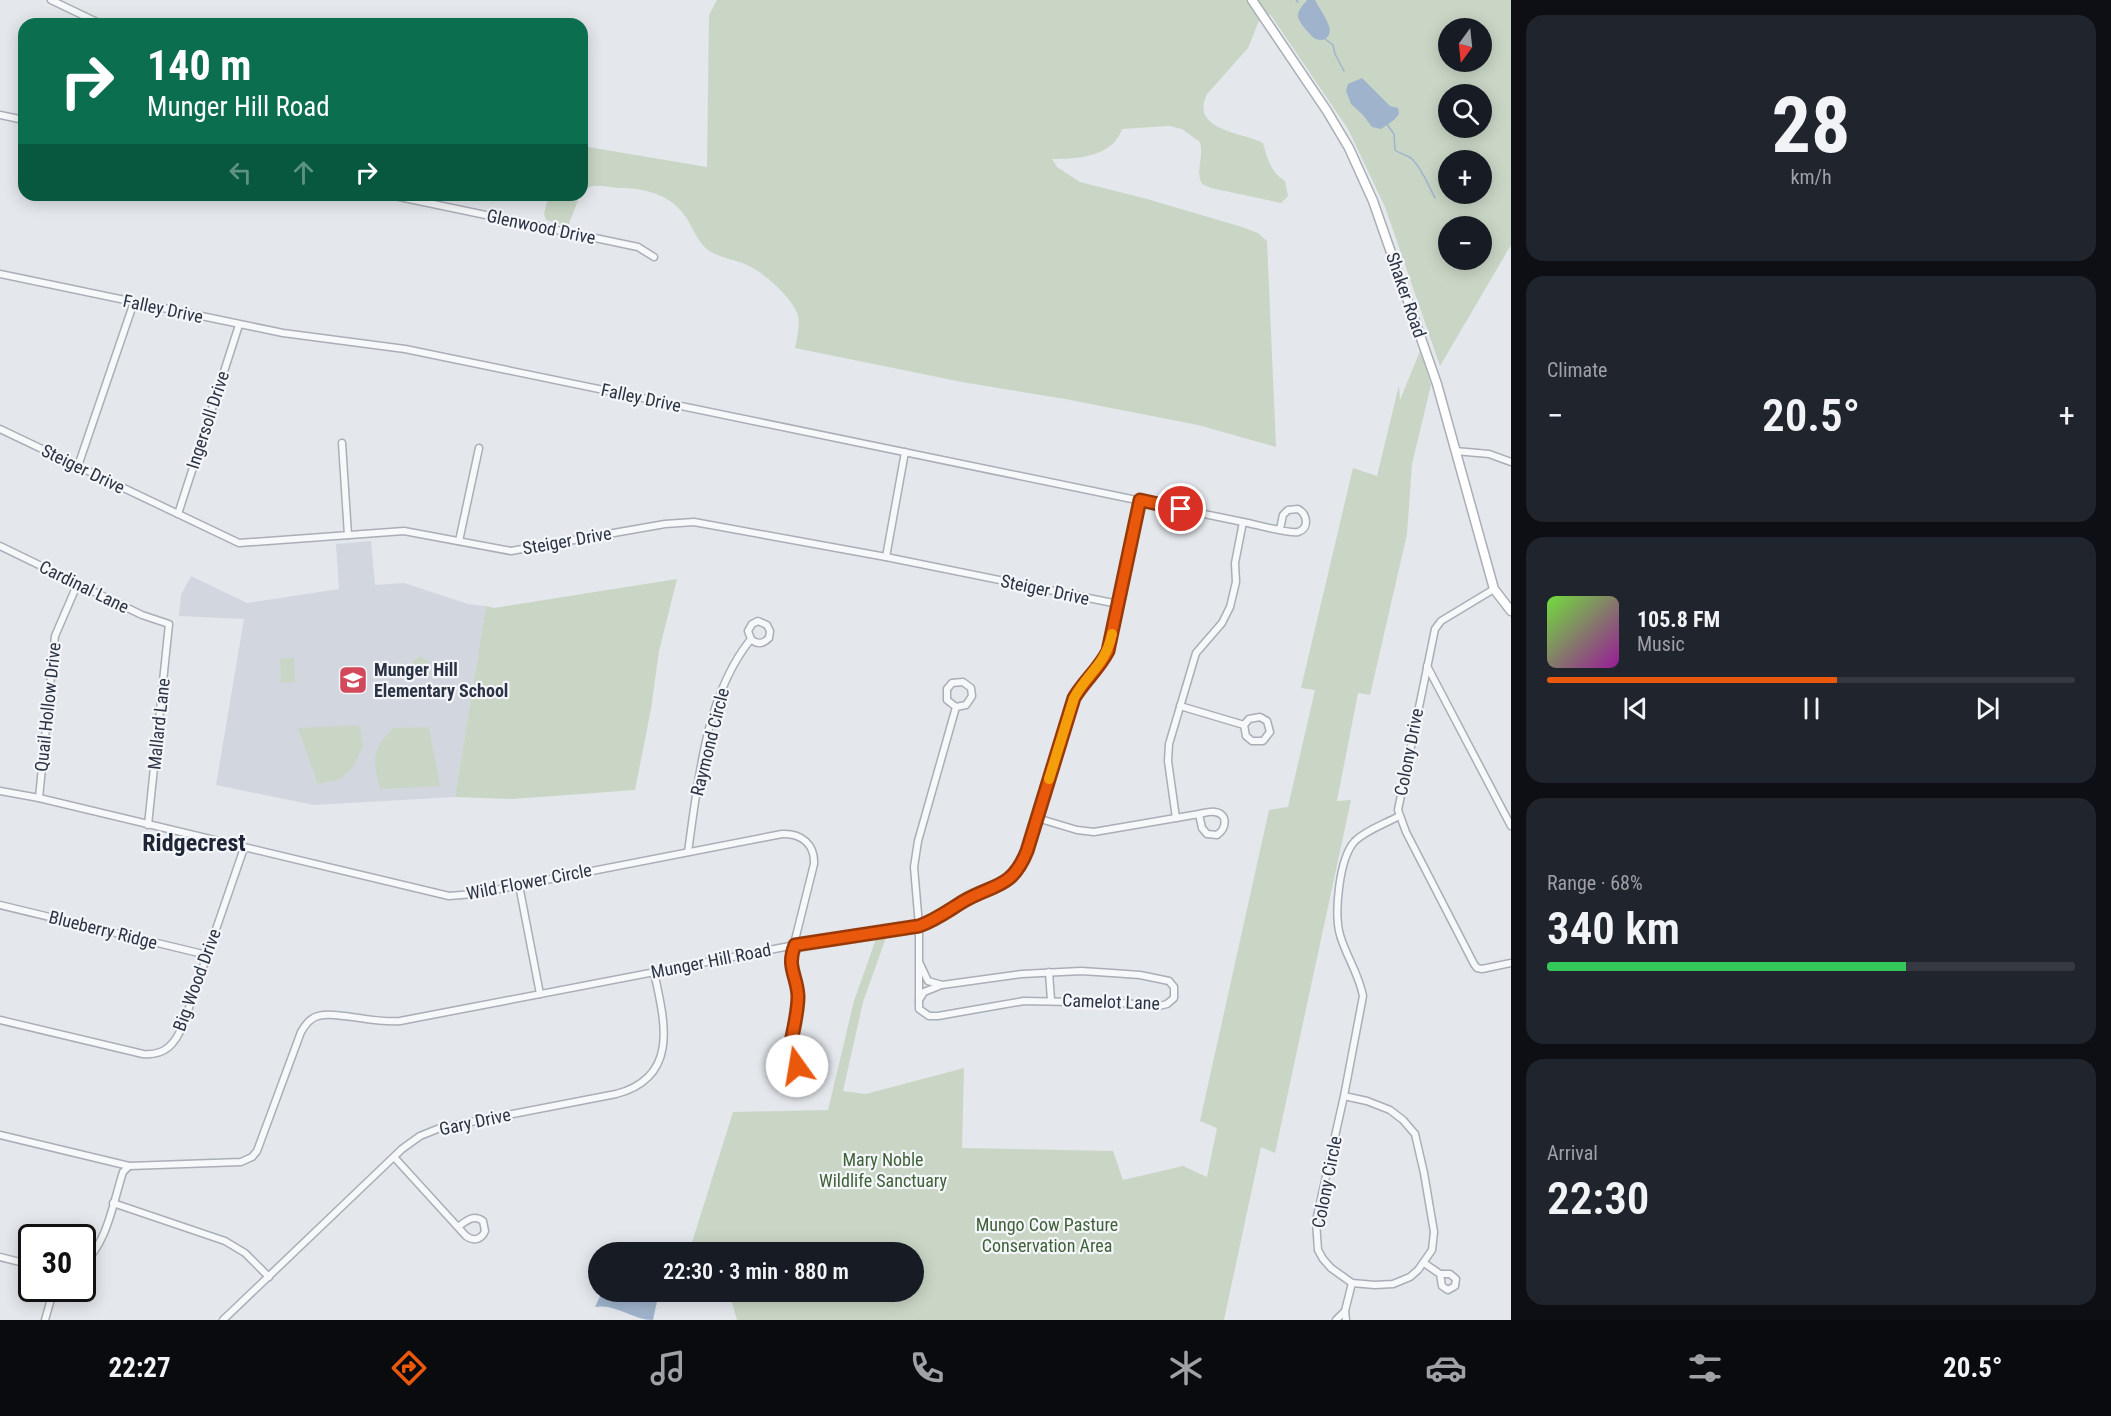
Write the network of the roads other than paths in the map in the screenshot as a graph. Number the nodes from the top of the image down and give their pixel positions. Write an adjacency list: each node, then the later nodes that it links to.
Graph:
1 (51, 0): 3 (street)
2 (1252, 0): 15 (street, Shaker Road)
3 (88, 18)
4 (0, 115): 5 (street)
5 (18, 119)
6 (419, 201): 7 (street, Glenwood Drive)
7 (654, 257)
8 (0, 274): 9 (street, Falley Drive)
9 (134, 302): 10 (street, Falley Drive); 17 (street)
10 (238, 325): 14 (street, Falley Drive); 19 (street, Ingersoll Drive)
11 (0, 429): 17 (street, Steiger Drive)
12 (342, 443): 22 (street)
13 (479, 448): 23 (street)
14 (905, 452): 18 (street, Falley Drive); 25 (street)
15 (1455, 452): 16 (street); 27 (street, Shaker Road)
16 (1511, 462)
17 (78, 466): 19 (street, Steiger Drive)
18 (1140, 500): 20 (street, Falley Drive); 28 (street, Munger Hill Road)
19 (178, 514): 22 (street, Steiger Drive)
20 (1244, 522): 21 (street, Falley Drive); 33 (street)
21 (1280, 529): 21 (street, Falley Drive)
22 (348, 535): 23 (street, Steiger Drive)
23 (459, 541): 25 (street, Steiger Drive)
24 (0, 546): 26 (street, Cardinal Lane)
25 (886, 557): 28 (street, Steiger Drive)
26 (77, 585): 30 (street, Cardinal Lane); 37 (street, Quail Hollow Drive)
27 (1494, 588): 29 (street, Shaker Road); 32 (street, Colony Drive)
28 (1118, 604): 40 (street, Munger Hill Road)
29 (1511, 611)
30 (170, 624): 42 (street, Mallard Lane)
31 (751, 639): 45 (street, Raymond Circle)
32 (1426, 666): 39 (street, Colony Drive); 43 (street)
33 (1180, 706): 35 (street); 41 (street)
34 (956, 707): 34 (street); 48 (street)
35 (1244, 725): 35 (street)
36 (0, 791): 37 (street, Wild Flower Circle)
37 (39, 798): 42 (street, Wild Flower Circle)
38 (1199, 814): 38 (street); 41 (street)
39 (1399, 816): 51 (street, Colony Drive); 61 (street, Colony Circle)
40 (1037, 818): 41 (street); 48 (street, Munger Hill Road)
41 (1176, 818)
42 (148, 825): 44 (street, Wild Flower Circle)
43 (1511, 826)
44 (244, 848): 46 (street, Wild Flower Circle); 50 (street, Big Wood Drive)
45 (688, 852): 46 (street, Wild Flower Circle); 49 (street, Wild Flower Circle)
46 (519, 885): 56 (street)
47 (0, 905): 50 (street, Blueberry Ridge)
48 (919, 926): 49 (street, Munger Hill Road); 52 (street)
49 (795, 945): 53 (street, Munger Hill Road); 60 (street, Wild Flower Circle)
50 (207, 955): 59 (street, Big Wood Drive)
51 (1511, 963)
52 (920, 964): 55 (street); 58 (street)
53 (654, 972): 56 (street, Munger Hill Road); 63 (street, Gary Drive)
54 (1049, 972): 55 (street, Camelot Lane); 57 (street, Camelot Lane); 57 (street, Camelot Lane)
55 (942, 985): 58 (street, Camelot Lane)
56 (540, 994): 64 (street, Munger Hill Road)
57 (1051, 1000): 58 (street, Camelot Lane)
58 (918, 1002)
59 (0, 1020)
60 (788, 1058)
61 (1344, 1096): 70 (street); 73 (street, Colony Circle)
62 (0, 1135): 64 (street)
63 (394, 1157): 66 (street); 72 (street, Gary Drive)
64 (129, 1166): 65 (street)
65 (113, 1203): 67 (street); 72 (street)
66 (458, 1227)
67 (96, 1250)
68 (0, 1257): 69 (street)
69 (18, 1262)
70 (1424, 1263): 71 (street); 73 (street)
71 (1440, 1274)
72 (269, 1276): 77 (street, Gary Drive)
73 (1352, 1283): 75 (street)
74 (50, 1302): 76 (street)
75 (1345, 1311): 78 (street); 79 (street)
76 (45, 1320)
77 (223, 1320)
78 (1336, 1320)
79 (1346, 1320)

